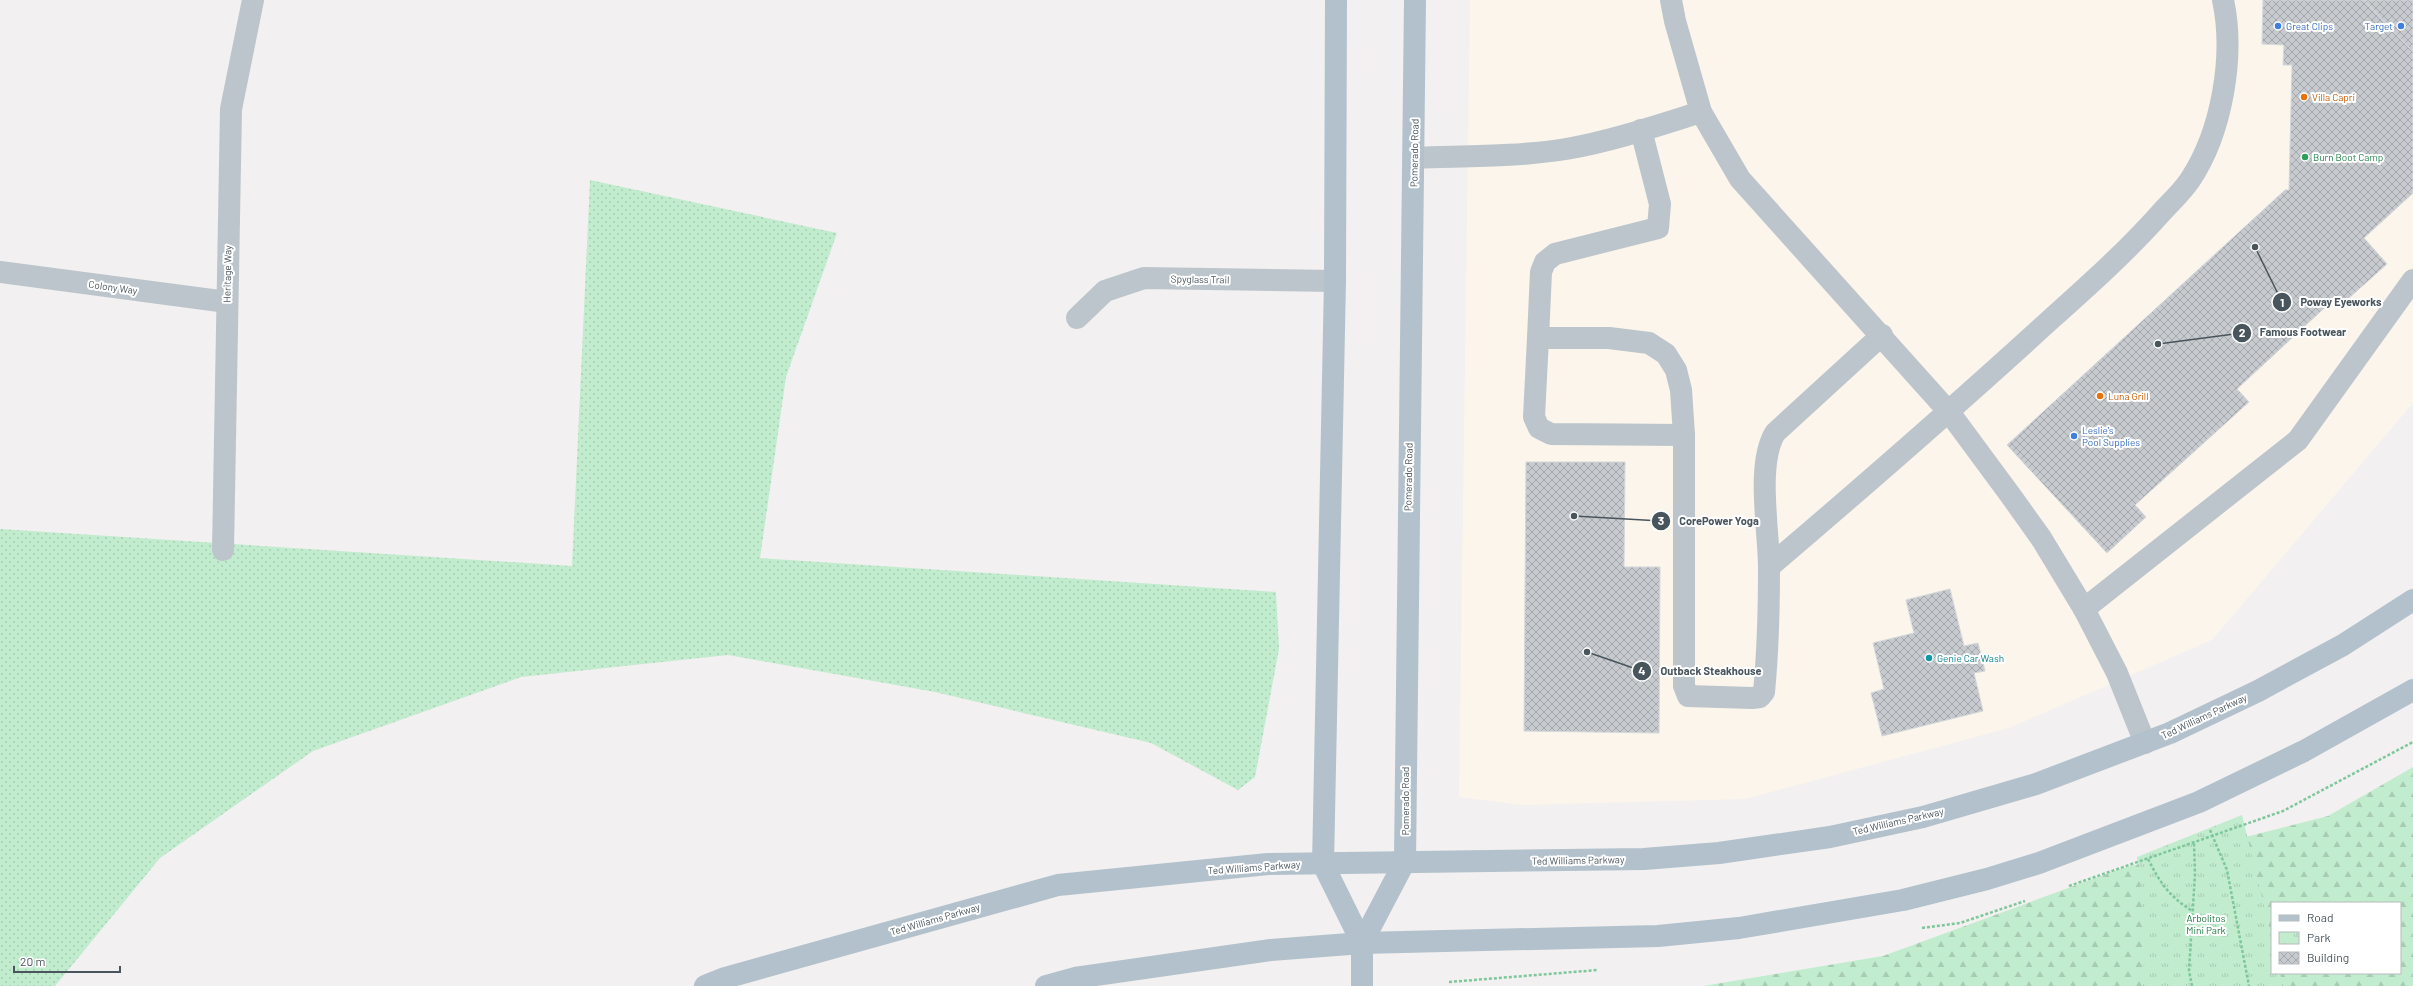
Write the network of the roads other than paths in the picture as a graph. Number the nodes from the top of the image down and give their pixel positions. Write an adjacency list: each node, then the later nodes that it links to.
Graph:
1 (253, 0): 12 (street, Heritage Way)
2 (1336, 0): 11 (main road, Pomerado Road)
3 (1415, 0): 8 (main road, Pomerado Road)
4 (1671, 0): 6 (street)
5 (2223, 0): 16 (street)
6 (1701, 112): 7 (street); 14 (street)
7 (1642, 130): 8 (street); 15 (street)
8 (1415, 158): 24 (main road, Pomerado Road)
9 (0, 272): 12 (street, Colony Way)
10 (2413, 280): 21 (street)
11 (1335, 281): 13 (street, Spyglass Trail); 25 (main road, Pomerado Road)
12 (227, 302): 18 (street, Heritage Way)
13 (1077, 318)
14 (1882, 335): 16 (street); 19 (street)
15 (1538, 338): 17 (street); 17 (street)
16 (1949, 412): 19 (street); 21 (street)
17 (1684, 435): 19 (street)
18 (223, 550)
19 (1769, 567)
20 (2413, 600): 23 (main road, Ted Williams Parkway)
21 (2084, 609): 23 (street)
22 (2413, 690): 26 (main road)
23 (2145, 743): 24 (main road, Ted Williams Parkway)
24 (1405, 861): 25 (main road, Ted Williams Parkway); 26 (main road, Pomerado Road)
25 (1323, 864): 26 (main road, Pomerado Road); 27 (main road, Ted Williams Parkway)
26 (1362, 943): 28 (main road); 29 (main road, Pomerado Road)
27 (705, 986)
28 (1046, 986)
29 (1362, 986)

